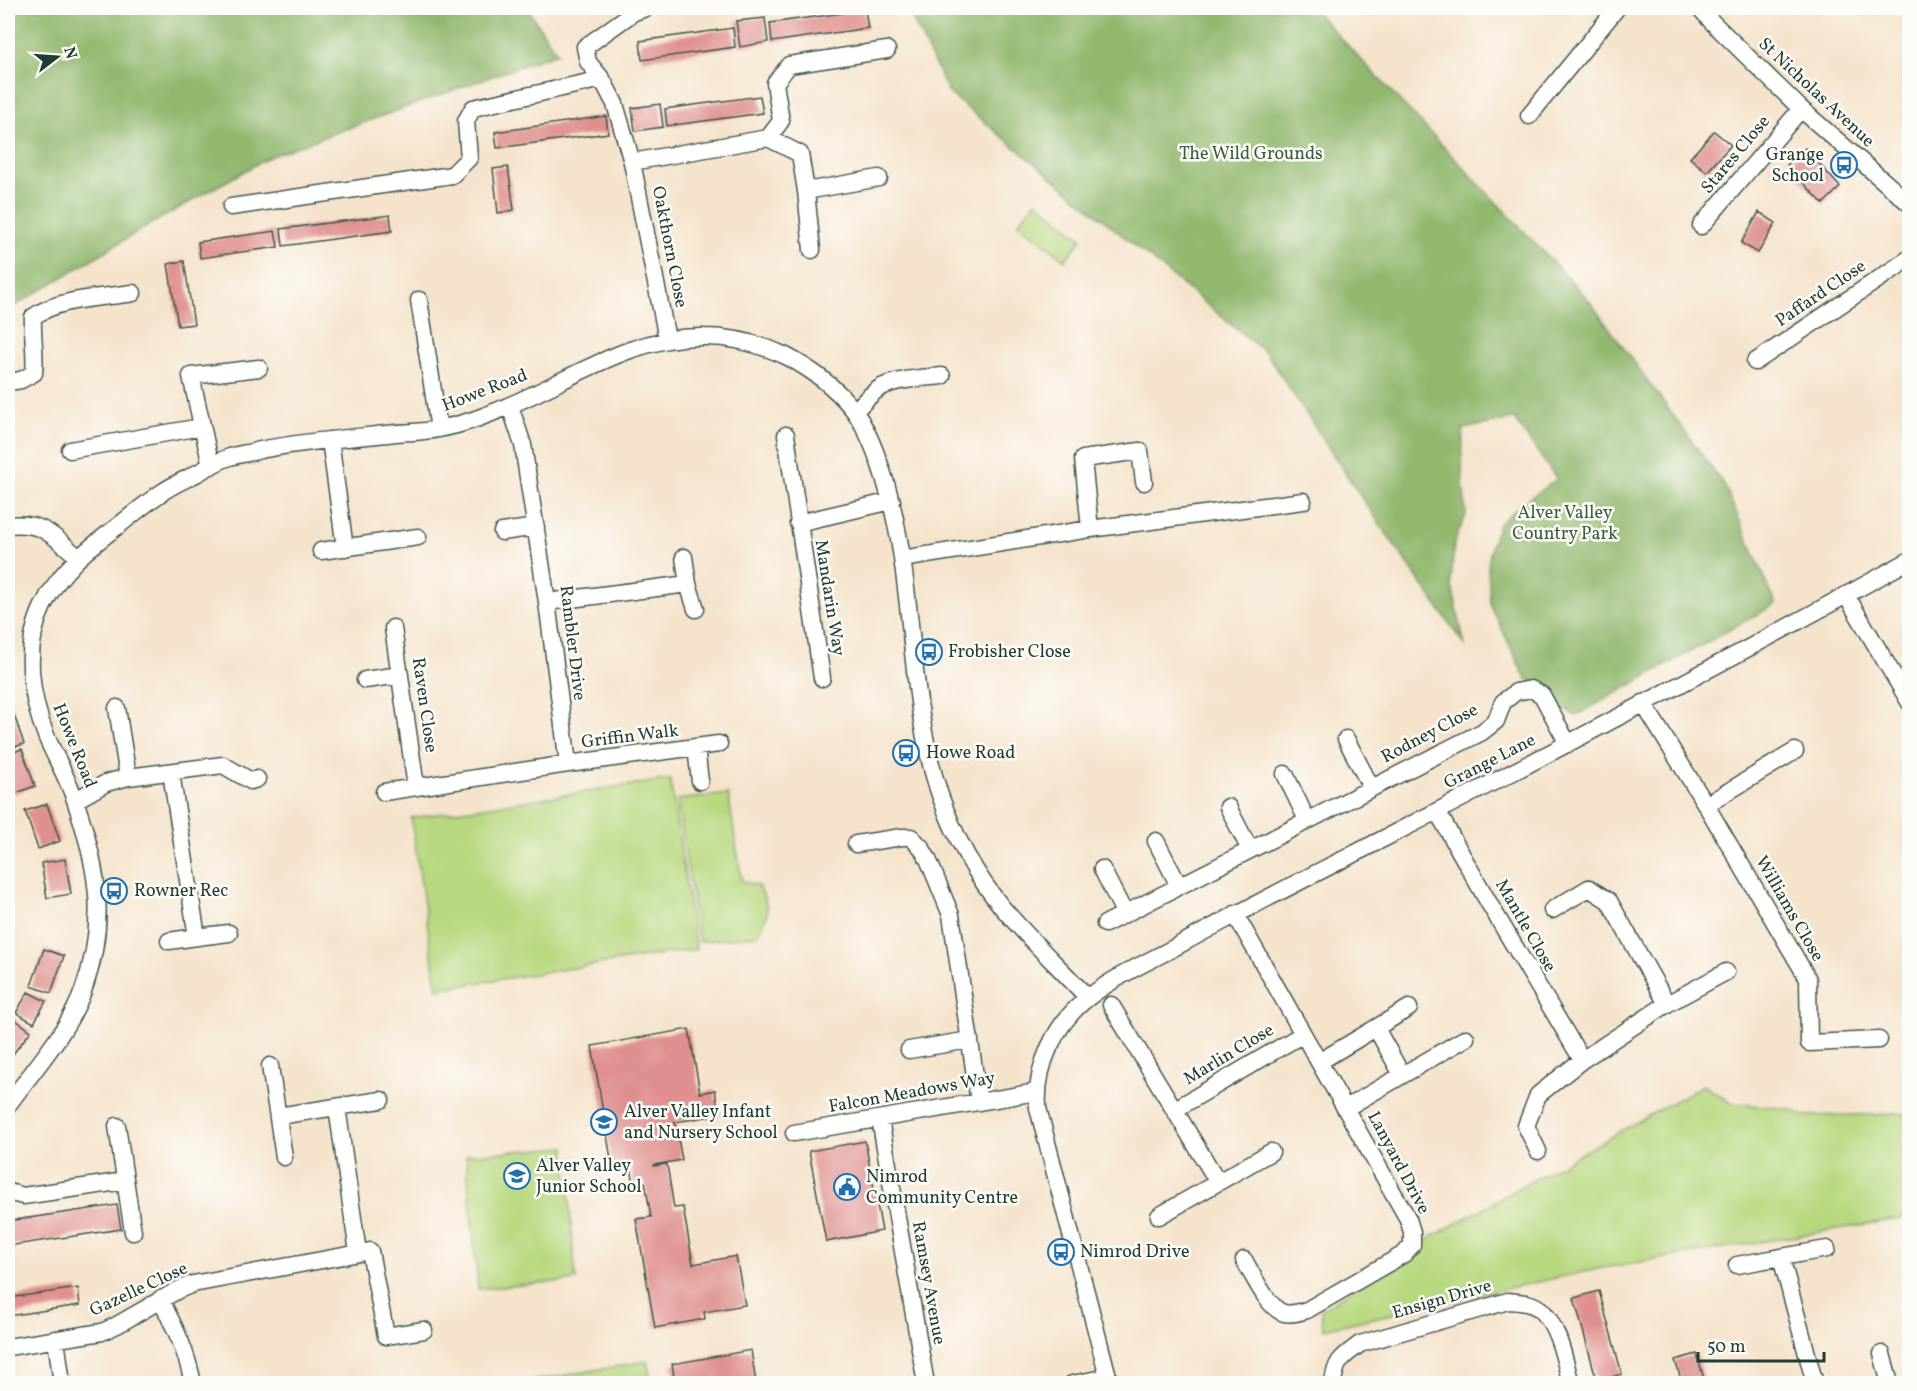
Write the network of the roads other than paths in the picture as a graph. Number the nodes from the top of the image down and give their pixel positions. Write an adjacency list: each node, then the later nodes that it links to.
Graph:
1 (646, 8): 5 (street, Oakthorn Close)
2 (1617, 8): 7 (street)
3 (1700, 8): 6 (street, St Nicholas Avenue)
4 (887, 50): 8 (street)
5 (602, 79): 9 (street, Oakthorn Close); 13 (street)
6 (1801, 109): 12 (street, St Nicholas Avenue); 14 (street, Stares Close)
7 (1529, 116)
8 (768, 138): 9 (street); 11 (street)
9 (632, 162): 19 (street, Oakthorn Close)
10 (879, 178): 11 (street)
11 (806, 191): 15 (street)
12 (1910, 204)
13 (231, 207)
14 (1701, 226)
15 (812, 250)
16 (1910, 258): 20 (street, Paffard Close)
17 (133, 293): 23 (street)
18 (419, 300): 27 (street)
19 (667, 339): 24 (street, Howe Road); 25 (street, Howe Road)
20 (1755, 362)
21 (258, 368): 26 (street)
22 (942, 376): 25 (street)
23 (8, 382)
24 (510, 406): 27 (street, Howe Road); 37 (street, Rambler Drive)
25 (855, 411): 33 (street, Howe Road)
26 (201, 427): 30 (street); 31 (street)
27 (439, 429): 29 (street, Howe Road)
28 (786, 435): 35 (street, Mandarin Way)
29 (330, 440): 31 (street, Howe Road); 41 (street)
30 (70, 450)
31 (211, 466): 43 (street, Howe Road)
32 (1144, 482): 38 (street)
33 (892, 501): 35 (street, Mandarin Way); 45 (street, Howe Road)
34 (1303, 501): 38 (street)
35 (798, 523): 53 (street, Mandarin Way)
36 (8, 525): 43 (street)
37 (536, 527): 39 (street); 49 (street, Rambler Drive)
38 (1090, 529): 45 (street)
39 (502, 532)
40 (418, 537): 41 (street)
41 (345, 548): 42 (street)
42 (321, 551)
43 (78, 557): 72 (street, Howe Road)
44 (684, 557): 47 (street)
45 (902, 559): 90 (street, Howe Road)
46 (1910, 560): 48 (street, Grange Lane)
47 (688, 584): 49 (street); 50 (street)
48 (1846, 595): 55 (street, Grange Lane); 56 (street)
49 (548, 602): 63 (street, Rambler Drive)
50 (696, 609)
51 (393, 628): 52 (street, Raven Close)
52 (400, 675): 54 (street); 69 (street, Raven Close)
53 (822, 678)
54 (365, 680)
55 (1643, 703): 60 (street, Grange Lane); 73 (street, Williams Close)
56 (1910, 703)
57 (117, 708): 66 (street)
58 (1346, 739): 70 (street, Rodney Close)
59 (719, 744): 61 (street, Griffin Walk)
60 (1569, 744): 70 (street, Rodney Close); 75 (street, Grange Lane)
61 (696, 748): 63 (street, Griffin Walk); 68 (street, Griffin Walk)
62 (1795, 751): 73 (street)
63 (568, 764): 69 (street)
64 (171, 773): 66 (street); 67 (street); 87 (street)
65 (1285, 774): 76 (street)
66 (128, 777): 72 (street)
67 (257, 779)
68 (700, 782)
69 (416, 787): 71 (street)
70 (1371, 787): 76 (street, Rodney Close)
71 (384, 792)
72 (76, 800): 105 (street, Howe Road)
73 (1706, 805): 98 (street, Williams Close)
74 (1228, 807): 79 (street)
75 (1437, 811): 84 (street, Grange Lane); 100 (street, Mantle Close)
76 (1307, 820): 79 (street, Rodney Close)
77 (1156, 842): 81 (street)
78 (856, 843): 97 (street)
79 (1250, 850): 81 (street, Rodney Close)
80 (1102, 869): 83 (street)
81 (1179, 886): 83 (street, Rodney Close)
82 (1552, 910): 91 (street, Mantle Close)
83 (1125, 914): 85 (street, Rodney Close)
84 (1235, 914): 90 (street, Grange Lane); 95 (street, Lanyard Drive)
85 (1105, 924)
86 (230, 933): 87 (street)
87 (197, 936): 88 (street)
88 (169, 941)
89 (1726, 972): 91 (street)
90 (1088, 998): 104 (street)
91 (1667, 1004): 100 (street)
92 (1111, 1005): 110 (street, Marlin Close)
93 (1409, 1008): 94 (street)
94 (1376, 1028): 101 (street); 103 (street)
95 (1303, 1034): 101 (street, Lanyard Drive); 110 (street, Marlin Close)
96 (1466, 1038): 103 (street)
97 (970, 1040): 99 (street); 107 (street)
98 (1879, 1041)
99 (909, 1050)
100 (1582, 1060): 115 (street)
101 (1319, 1062): 109 (street, Lanyard Drive)
102 (270, 1066): 111 (street)
103 (1402, 1075): 109 (street)
104 (1037, 1092): 107 (street, Falcon Meadows Way); 133 (street)
105 (9, 1099)
106 (381, 1100): 108 (street)
107 (979, 1102): 112 (street, Falcon Meadows Way)
108 (337, 1107): 111 (street); 124 (street)
109 (1346, 1108): 126 (street, Lanyard Drive)
110 (1174, 1110): 119 (street, Marlin Close)
111 (278, 1116): 117 (street)
112 (880, 1119): 114 (street, Falcon Meadows Way); 136 (street, Ramsey Avenue)
113 (117, 1126): 118 (street)
114 (794, 1133)
115 (1538, 1151)
116 (1271, 1152): 119 (street)
117 (284, 1157)
118 (125, 1181): 120 (street); 122 (street)
119 (1218, 1182): 121 (street)
120 (8, 1192)
121 (1159, 1216)
122 (134, 1232)
123 (1827, 1249): 125 (street)
124 (358, 1253): 128 (street, Gazelle Close); 129 (street)
125 (1781, 1257): 127 (street); 140 (street)
126 (1244, 1260)
127 (1737, 1265)
128 (160, 1299): 130 (street, Gazelle Close); 135 (street)
129 (424, 1330)
130 (56, 1339): 131 (street, Gazelle Close); 134 (street)
131 (8, 1347)
132 (1882, 1354): 141 (street)
133 (1109, 1380): 137 (street)
134 (62, 1383)
135 (193, 1383)
136 (926, 1383)
137 (1072, 1383)
138 (1334, 1383): 139 (street, Ensign Drive)
139 (1571, 1383)
140 (1815, 1383)
141 (1890, 1383)

